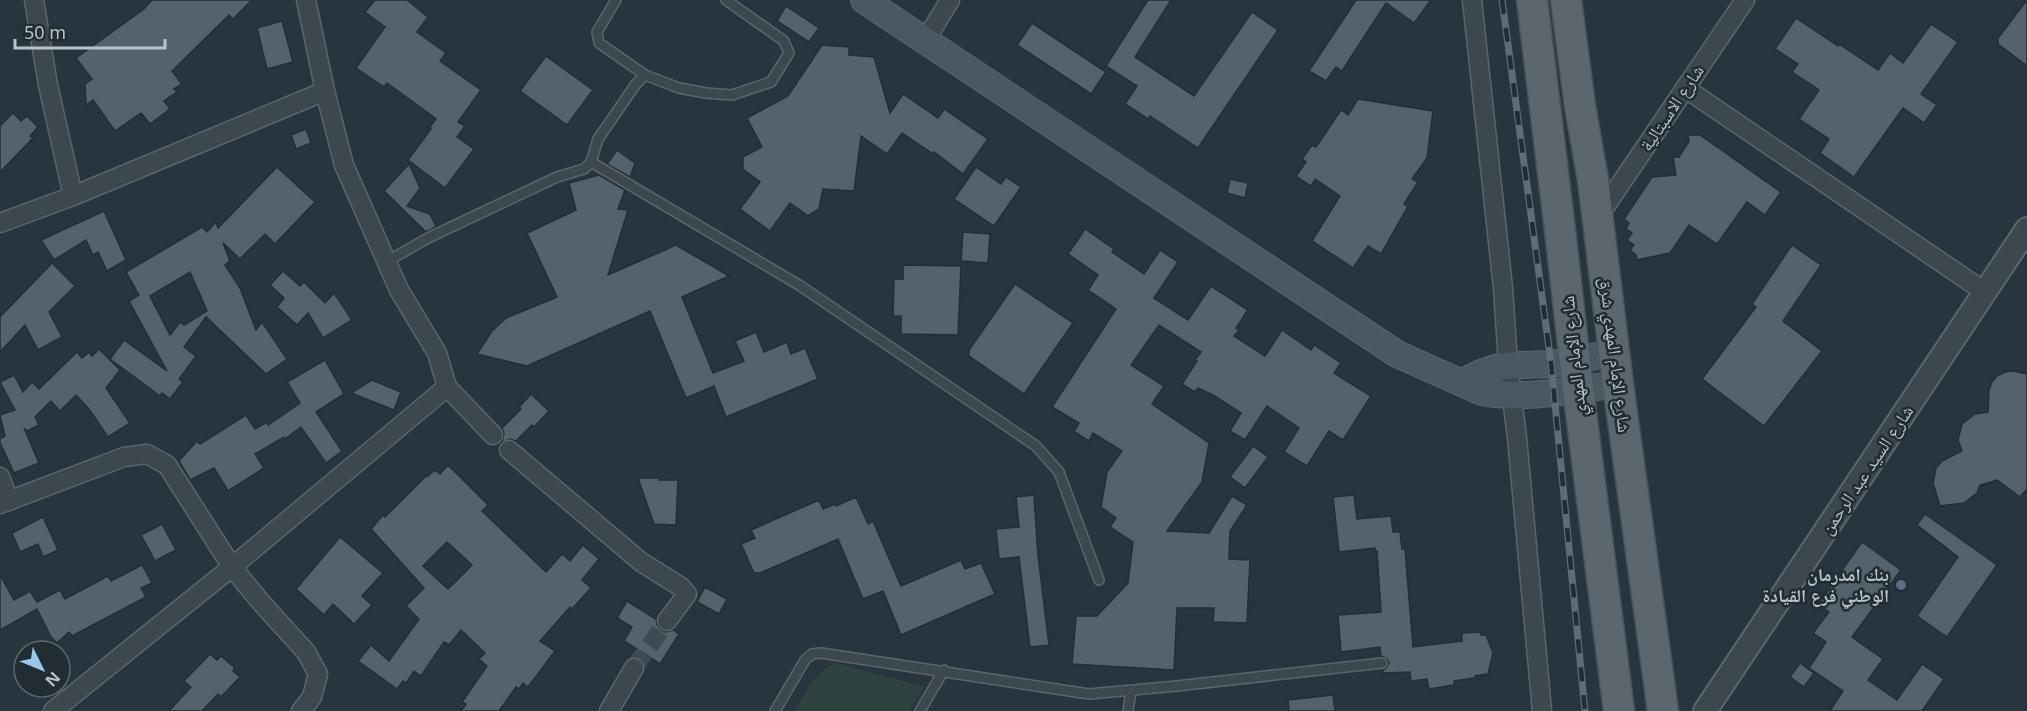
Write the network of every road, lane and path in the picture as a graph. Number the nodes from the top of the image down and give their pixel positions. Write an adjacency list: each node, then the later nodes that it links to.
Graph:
1 (34, 0): 16 (street)
2 (306, 0): 14 (street)
3 (616, 0): 12 (lane)
4 (726, 0): 12 (lane)
5 (864, 0): 11 (main road)
6 (950, 0): 11 (street)
7 (1472, 0): 24 (street)
8 (1532, 0): 23 (main road, شارع الإمام المهدي)
9 (1566, 0): 17 (main road, شارع الإمام المهدي شرق)
10 (1745, 0): 13 (street, شارع الاسبتالية)
11 (925, 40): 25 (main road)
12 (645, 75): 15 (lane)
13 (1685, 88): 17 (street, شارع الاسبتالية); 21 (street)
14 (325, 92): 16 (street); 20 (street)
15 (591, 162): 20 (lane); 35 (lane)
16 (73, 196): 18 (street)
17 (1598, 217): 22 (main road, شارع الإمام المهدي شرق)
18 (0, 223)
19 (2027, 229): 21 (street, شارع السيد عبد الرحمن)
20 (386, 262): 27 (street)
21 (1985, 292): 50 (street, شارع السيد عبد الرحمن)
22 (1614, 353): 23 (main road); 26 (main road, شارع الإمام المهدي شرق)
23 (1575, 359): 24 (main road); 28 (main road, شارع الإمام المهدي)
24 (1508, 364): 25 (main road); 29 (street)
25 (1463, 382): 29 (main road)
26 (1618, 384): 28 (main road); 49 (main road, شارع الإمام المهدي شرق)
27 (447, 387): 30 (street); 34 (street)
28 (1578, 389): 29 (main road); 48 (main road, شارع الإمام المهدي)
29 (1510, 395): 47 (street)
30 (493, 435)
31 (509, 450): 36 (street)
32 (0, 477): 33 (street)
33 (5, 502): 34 (street)
34 (232, 567): 41 (street); 42 (street)
35 (1099, 580)
36 (667, 621)
37 (1382, 663): 40 (lane)
38 (634, 668): 43 (street)
39 (944, 670): 40 (lane); 44 (lane); 45 (lane)
40 (1131, 691): 46 (lane)
41 (53, 711)
42 (301, 711)
43 (609, 711)
44 (775, 711)
45 (920, 711)
46 (1128, 711)
47 (1542, 711)
48 (1619, 711)
49 (1663, 711)
50 (1706, 711)

